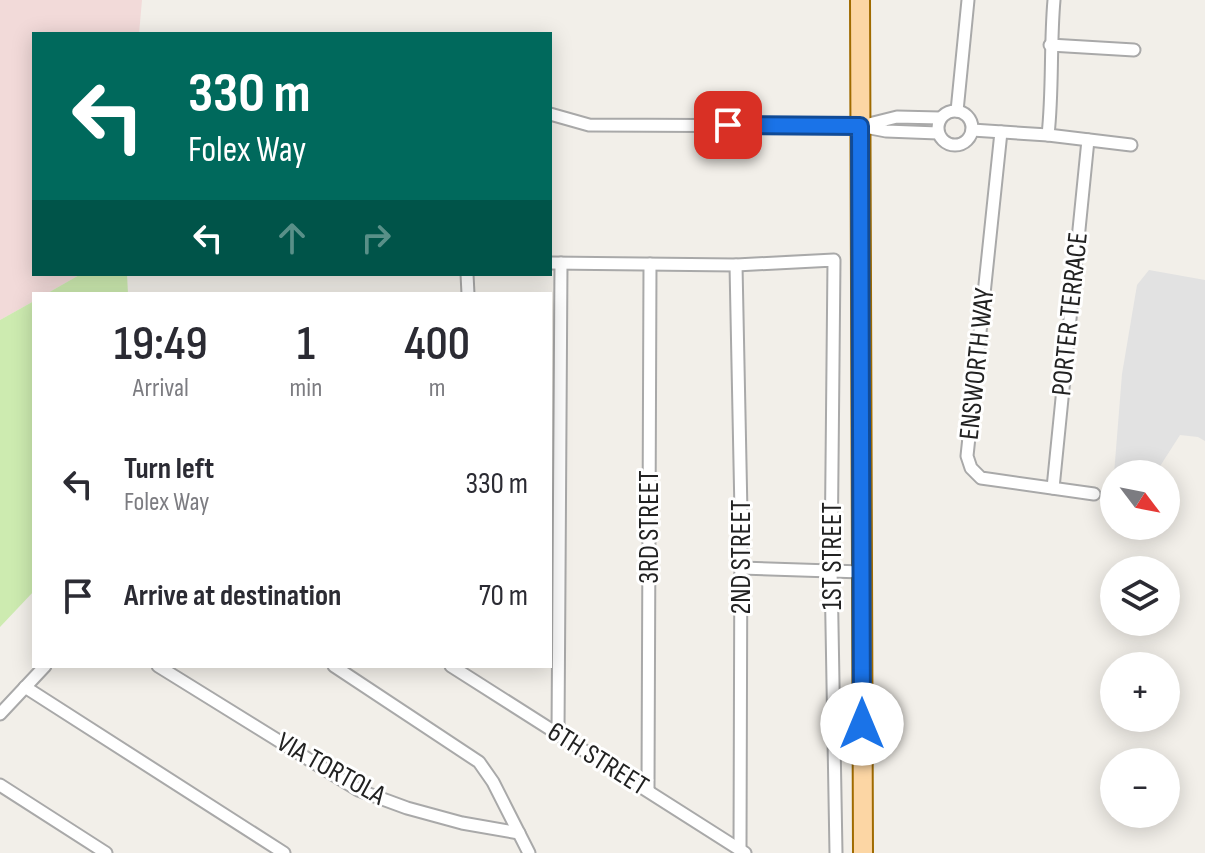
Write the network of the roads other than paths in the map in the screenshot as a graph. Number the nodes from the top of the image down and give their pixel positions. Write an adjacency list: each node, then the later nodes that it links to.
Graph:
1 (860, 0): 9 (main road)
2 (968, 0): 6 (street)
3 (1054, 0): 4 (street)
4 (1050, 45): 5 (street); 13 (street)
5 (1134, 50)
6 (957, 111): 8 (street); 10 (street)
7 (552, 115): 9 (street)
8 (940, 118): 9 (street); 12 (street)
9 (860, 126): 12 (street); 23 (main road)
10 (972, 130): 11 (street); 12 (street)
11 (1001, 132): 13 (street); 19 (street, ENSWORTH WAY)
12 (938, 133)
13 (1048, 135): 14 (street)
14 (1088, 140): 15 (street); 19 (street, PORTER TERRACE)
15 (1131, 145)
16 (556, 263): 17 (street); 30 (street)
17 (650, 264): 18 (street); 32 (street, 3RD STREET)
18 (736, 265): 21 (street, 2ND STREET); 22 (street, 1ST STREET)
19 (1053, 488): 20 (street, ENSWORTH WAY)
20 (1094, 494)
21 (741, 568): 22 (street); 34 (street, 2ND STREET)
22 (831, 569): 23 (street); 38 (street, 1ST STREET)
23 (862, 572): 39 (main road)
24 (43, 668): 28 (street)
25 (161, 668): 33 (street, VIA TORTOLA)
26 (337, 668): 33 (street)
27 (466, 671): 30 (street, 6TH STREET)
28 (25, 687): 29 (street); 36 (street)
29 (0, 714)
30 (558, 734): 32 (street, 6TH STREET)
31 (0, 785): 35 (street)
32 (648, 790): 34 (street, 6TH STREET)
33 (519, 833): 37 (street)
34 (743, 851)
35 (106, 853)
36 (284, 853)
37 (529, 853)
38 (836, 853)
39 (863, 853)

